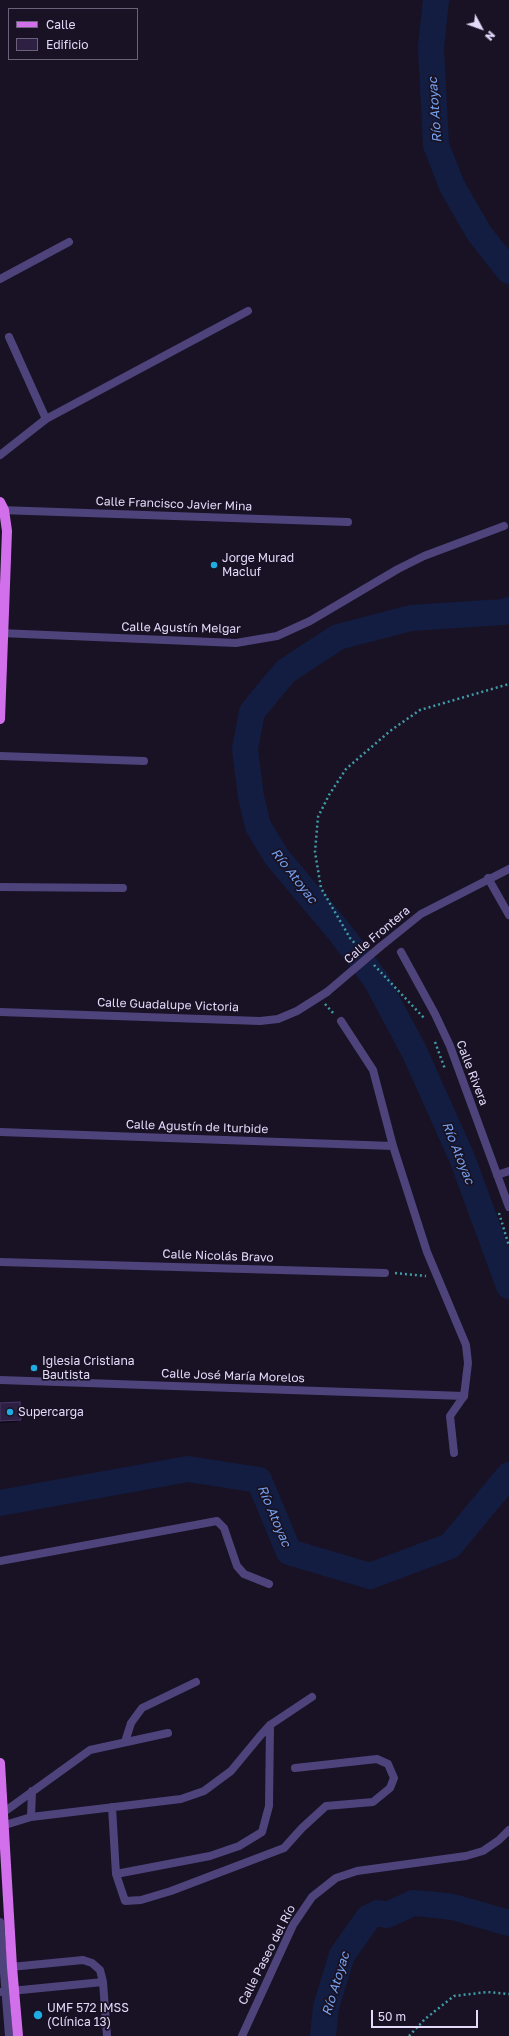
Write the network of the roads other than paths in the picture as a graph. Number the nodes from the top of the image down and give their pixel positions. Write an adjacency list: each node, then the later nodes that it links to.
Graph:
1 (69, 242): 2 (street)
2 (0, 279)
3 (248, 311): 5 (street)
4 (9, 336): 5 (street)
5 (46, 419): 6 (street)
6 (0, 455)
7 (1, 507): 8 (street, Calle Francisco Javier Mina); 10 (main road)
8 (348, 522)
9 (504, 526): 10 (street, Calle Agustín Melgar)
10 (2, 633): 11 (main road)
11 (0, 719)
12 (0, 756): 13 (street)
13 (144, 761)
14 (509, 868): 15 (street, Calle Frontera)
15 (488, 878): 18 (street); 20 (street, Calle Frontera, bridge)
16 (0, 887): 17 (street)
17 (123, 888)
18 (509, 915)
19 (401, 952): 26 (street, Calle Rivera)
20 (327, 992): 21 (street, Calle Guadalupe Victoria)
21 (0, 1012)
22 (341, 1021): 24 (street)
23 (0, 1132): 24 (street, Calle Agustín de Iturbide)
24 (393, 1146): 31 (street)
25 (509, 1171): 26 (street)
26 (497, 1175): 27 (street, Calle Rivera)
27 (509, 1207)
28 (0, 1262): 29 (street, Calle Nicolás Bravo)
29 (385, 1273)
30 (0, 1380): 31 (street, Calle José María Morelos)
31 (464, 1396): 32 (street)
32 (454, 1453)
33 (0, 1561): 34 (street)
34 (269, 1584)
35 (196, 1682): 39 (street)
36 (312, 1697): 37 (street)
37 (270, 1726): 43 (street); 48 (street)
38 (168, 1733): 39 (street)
39 (125, 1742): 42 (street)
40 (0, 1763): 44 (main road)
41 (295, 1768): 48 (street)
42 (32, 1791): 44 (street); 45 (street)
43 (112, 1807): 45 (street); 48 (street)
44 (4, 1812): 46 (main road)
45 (31, 1817): 46 (street)
46 (5, 1825): 50 (main road)
47 (509, 1830): 56 (street, Calle Paseo del Río)
48 (116, 1874)
49 (0, 1922): 50 (street)
50 (5, 1968): 51 (street); 52 (main road)
51 (103, 1982): 52 (street); 55 (street)
52 (6, 1992): 53 (street); 54 (main road)
53 (9, 2036)
54 (18, 2036)
55 (107, 2036)
56 (242, 2036)

